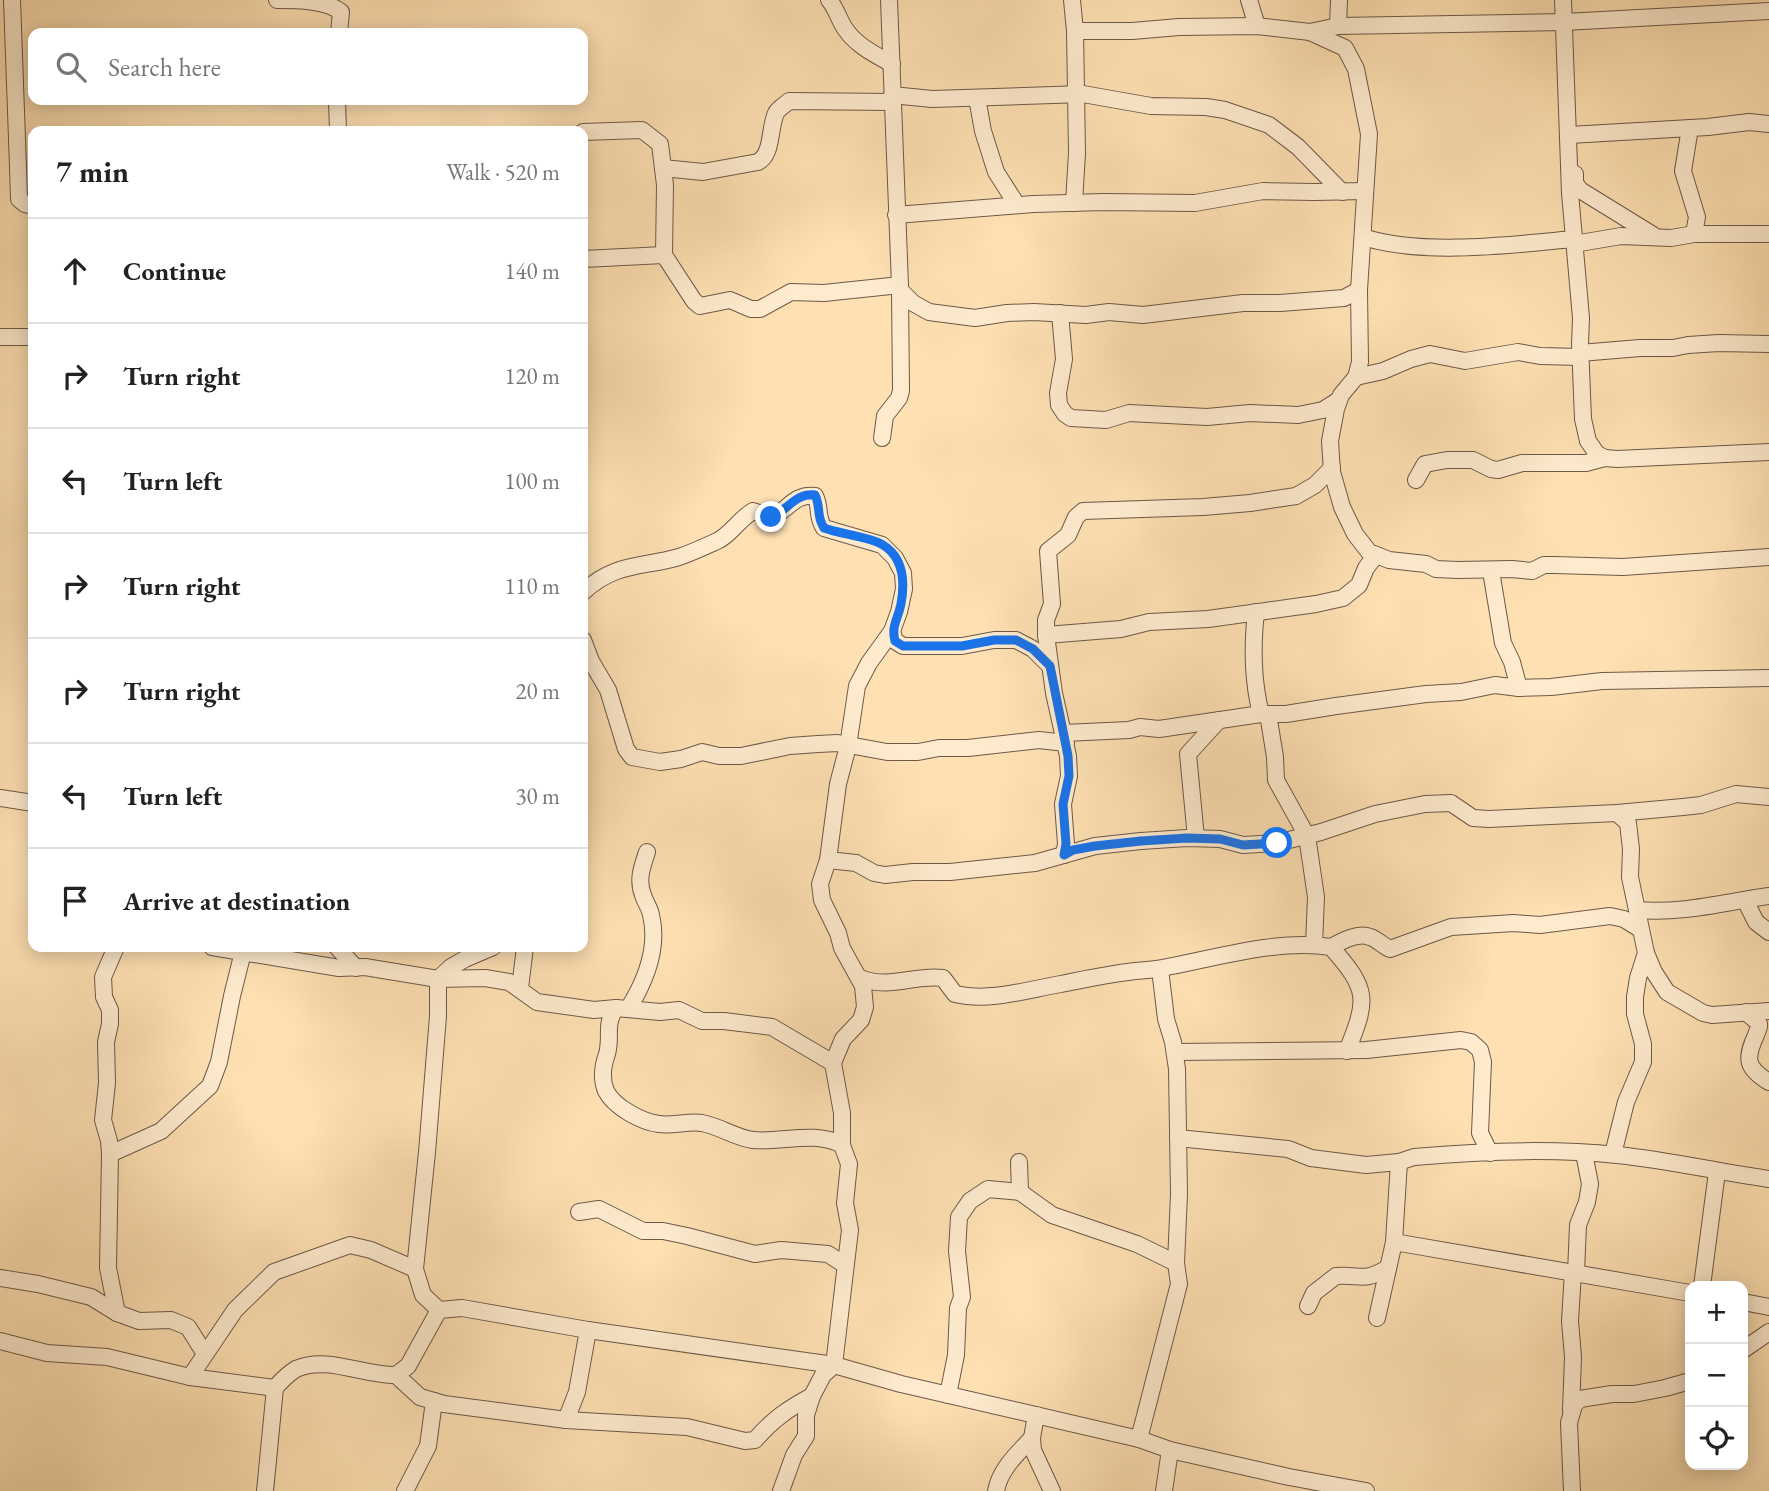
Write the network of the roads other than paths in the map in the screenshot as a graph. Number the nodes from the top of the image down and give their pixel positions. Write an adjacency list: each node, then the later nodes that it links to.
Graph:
1 (12, 0): 30 (street)
2 (277, 0): 13 (street)
3 (830, 0): 16 (street)
4 (890, 0): 16 (street)
5 (1072, 0): 14 (street)
6 (1249, 0): 11 (street)
7 (1339, 0): 12 (street)
8 (1563, 0): 10 (street)
9 (1769, 11): 10 (street)
10 (1564, 22): 12 (street); 25 (street)
11 (1257, 26): 14 (street); 15 (street)
12 (1338, 26): 15 (street)
13 (339, 28)
14 (1075, 31): 17 (street)
15 (1310, 32): 27 (street)
16 (892, 64): 19 (street)
17 (1075, 95): 18 (street); 28 (street); 29 (street)
18 (977, 97): 19 (street); 31 (street)
19 (892, 98): 26 (street); 32 (street)
20 (337, 105): 22 (street)
21 (1769, 124): 23 (street)
22 (338, 126)
23 (1690, 128): 25 (street); 33 (street)
24 (588, 132): 26 (street)
25 (1572, 134): 35 (street); 37 (street)
26 (663, 168): 38 (street)
27 (1365, 191): 28 (street); 36 (street)
28 (1342, 192): 29 (street)
29 (1074, 203): 31 (street)
30 (28, 205)
31 (1017, 205): 32 (street)
32 (896, 215): 40 (street)
33 (1694, 233): 34 (street); 35 (street)
34 (1769, 234)
35 (1656, 236): 37 (street)
36 (1363, 237): 37 (street); 41 (street)
37 (1573, 242): 46 (street)
38 (664, 255): 39 (street); 40 (street)
39 (588, 258)
40 (900, 288): 42 (street); 49 (street)
41 (1359, 290): 42 (street); 47 (street)
42 (1060, 313): 48 (street)
43 (0, 337): 44 (street)
44 (28, 337)
45 (1769, 344): 46 (street)
46 (1580, 355): 47 (street); 51 (street)
47 (1356, 377): 48 (street)
48 (1339, 400): 52 (street)
49 (882, 438)
50 (1769, 452): 51 (street)
51 (1605, 458): 53 (street)
52 (1332, 468): 54 (street); 60 (street)
53 (1416, 480)
54 (1376, 555): 56 (street); 58 (street)
55 (1769, 557): 56 (street)
56 (1491, 571): 64 (street)
57 (588, 587): 59 (street)
58 (1256, 612): 60 (street); 65 (street)
59 (892, 631): 62 (street); 68 (street)
60 (1046, 635): 62 (street)
61 (588, 652): 68 (street)
62 (1050, 666): 67 (street)
63 (1769, 678): 64 (street)
64 (1519, 688): 65 (street)
65 (1265, 714): 66 (street); 73 (street)
66 (1219, 720): 67 (street); 74 (street)
67 (1065, 738): 68 (street); 76 (street)
68 (848, 746): 77 (street)
69 (1769, 797): 72 (street)
70 (0, 798): 71 (street)
71 (28, 802)
72 (1617, 813): 73 (street); 80 (street)
73 (1307, 836): 74 (street); 83 (street)
74 (1196, 838): 76 (street)
75 (646, 852): 96 (street)
76 (1064, 855): 77 (street)
77 (828, 860): 93 (street)
78 (1769, 896): 79 (street)
79 (1745, 900): 80 (street); 82 (street)
80 (1637, 910): 81 (street)
81 (1640, 929): 84 (street); 90 (street)
82 (1769, 932)
83 (1314, 945): 84 (street); 92 (street)
84 (1331, 947): 99 (street)
85 (114, 952): 107 (street)
86 (243, 952): 91 (street); 107 (street)
87 (342, 952): 91 (street)
88 (480, 952): 94 (street)
89 (524, 952): 95 (street)
90 (1646, 953): 98 (street); 108 (street)
91 (356, 968): 94 (street)
92 (1160, 969): 93 (street); 100 (street)
93 (860, 978): 101 (street)
94 (438, 979): 95 (street); 119 (street)
95 (520, 988): 96 (street)
96 (622, 1009): 101 (street); 104 (street)
97 (1769, 1011): 98 (street)
98 (1746, 1012): 102 (street)
99 (1347, 1051): 100 (street); 105 (street)
100 (1175, 1052): 103 (street)
101 (834, 1063): 104 (street)
102 (1769, 1082)
103 (1178, 1138): 110 (street); 116 (street)
104 (842, 1145): 117 (street)
105 (1490, 1153): 106 (street); 110 (street)
106 (1584, 1153): 108 (street); 120 (street)
107 (110, 1154): 128 (street)
108 (1613, 1154): 111 (street)
109 (1019, 1162): 113 (street)
110 (1399, 1162): 115 (street)
111 (1717, 1172): 112 (street); 122 (street)
112 (1769, 1179)
113 (1020, 1192): 116 (street); 140 (street)
114 (579, 1212): 117 (street)
115 (1394, 1242): 118 (street); 120 (street)
116 (1176, 1263): 147 (street)
117 (845, 1265): 135 (street)
118 (1388, 1268): 125 (street); 129 (street)
119 (415, 1269): 127 (street); 134 (street)
120 (1575, 1273): 123 (street); 143 (street)
121 (0, 1278): 128 (street)
122 (1703, 1281)
123 (1685, 1292)
124 (1748, 1303): 126 (street)
125 (1308, 1306)
126 (1769, 1307)
127 (439, 1310): 130 (street); 136 (street)
128 (117, 1313): 134 (street)
129 (1377, 1318)
130 (588, 1330): 135 (street); 145 (street)
131 (1769, 1332): 133 (street)
132 (0, 1341): 137 (street)
133 (1748, 1347)
134 (205, 1354): 137 (street)
135 (834, 1365): 140 (street); 141 (street)
136 (397, 1375): 139 (street); 142 (street)
137 (190, 1377): 139 (street)
138 (1685, 1382): 143 (street)
139 (275, 1388): 149 (street)
140 (948, 1395): 144 (street)
141 (811, 1396): 145 (street); 151 (street)
142 (434, 1401): 145 (street); 150 (street)
143 (1571, 1410): 156 (street)
144 (1036, 1415): 146 (street); 147 (street)
145 (566, 1420)
146 (1032, 1438): 152 (street); 153 (street)
147 (1139, 1438): 148 (street)
148 (1170, 1450): 154 (street); 155 (street)
149 (265, 1491)
150 (405, 1491)
151 (782, 1491)
152 (996, 1491)
153 (1052, 1491)
154 (1164, 1491)
155 (1366, 1491)
156 (1572, 1491)

